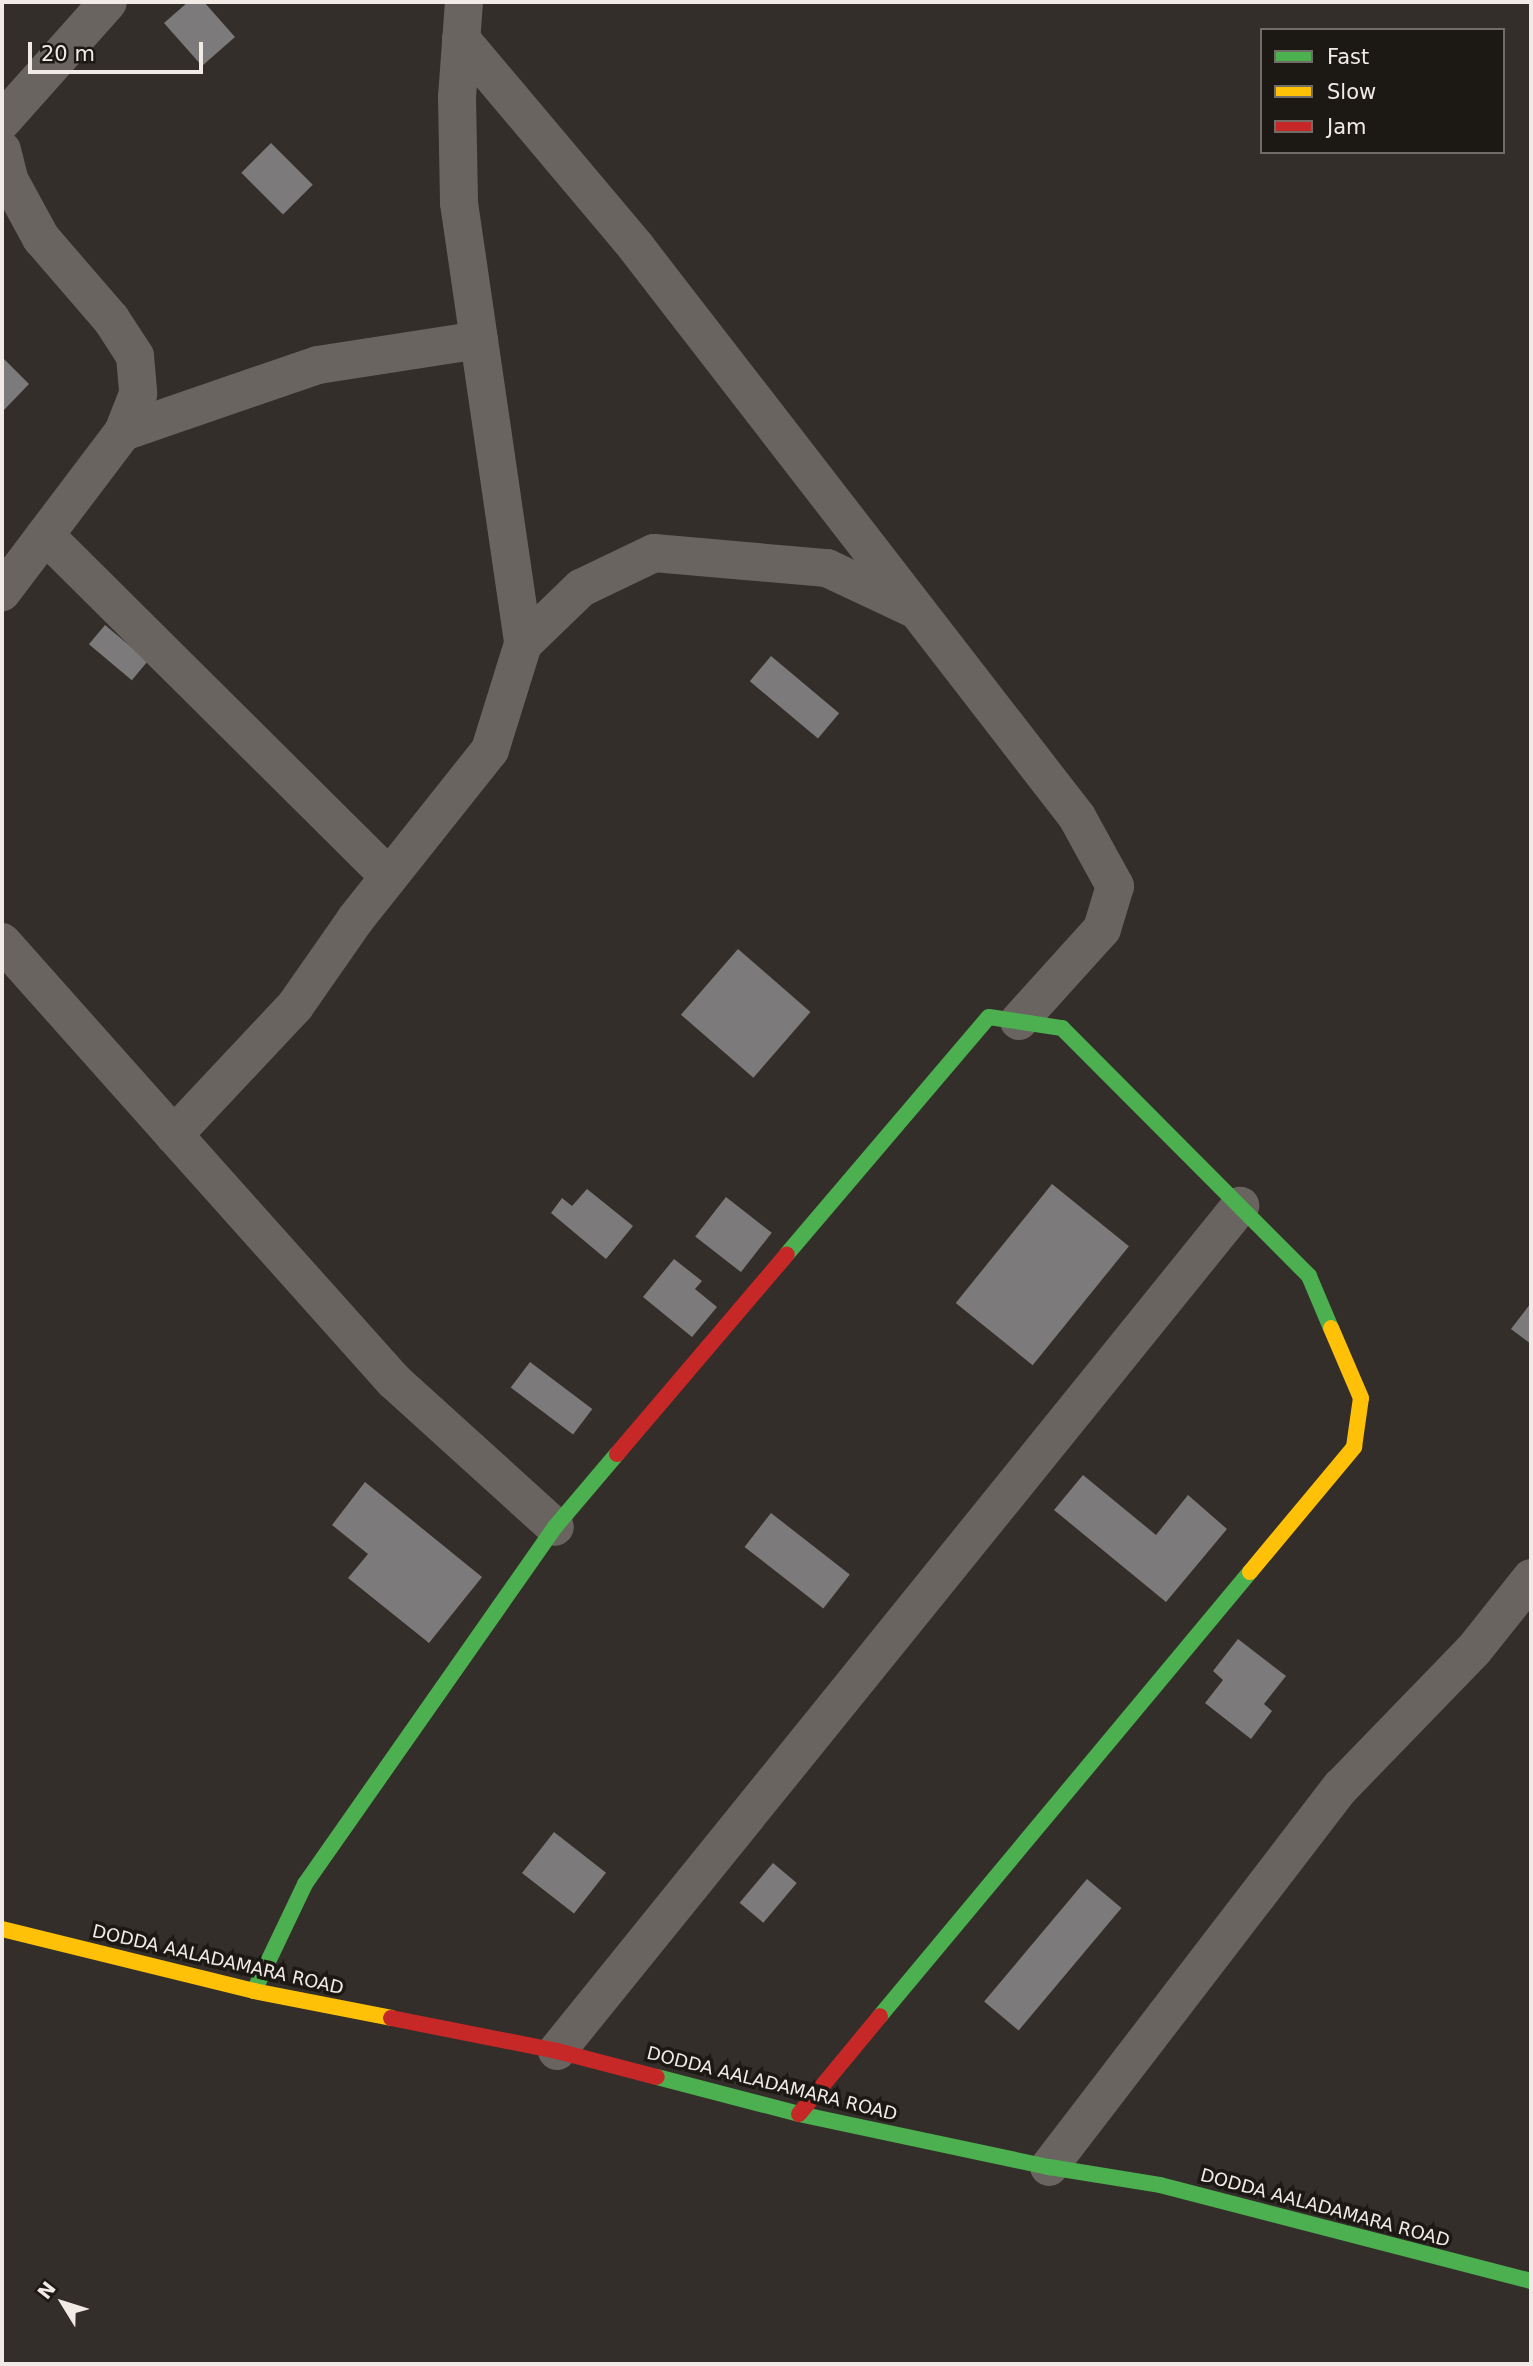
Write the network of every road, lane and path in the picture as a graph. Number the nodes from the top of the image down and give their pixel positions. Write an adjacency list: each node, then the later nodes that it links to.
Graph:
1 (108, 2): 3 (street)
2 (463, 20): 5 (street); 9 (street)
3 (2, 121)
4 (2, 150): 6 (street)
5 (479, 340): 6 (street); 10 (street)
6 (123, 432): 7 (street)
7 (45, 535): 8 (street); 11 (street)
8 (2, 592)
9 (917, 610): 10 (street); 13 (street)
10 (523, 643): 11 (street)
11 (388, 877): 14 (street)
12 (2, 942): 14 (street)
13 (1019, 1021): 15 (street); 16 (street)
14 (174, 1135): 16 (street)
15 (1240, 1206): 20 (street); 21 (street)
16 (555, 1528): 19 (street)
17 (1531, 1578): 22 (street)
18 (2, 1929): 19 (street, DODDA AALADAMARA ROAD)
19 (254, 1991): 20 (street, DODDA AALADAMARA ROAD)
20 (557, 2051): 21 (street, DODDA AALADAMARA ROAD)
21 (799, 2114): 22 (street, DODDA AALADAMARA ROAD)
22 (1049, 2167): 23 (street, DODDA AALADAMARA ROAD)
23 (1531, 2281)

